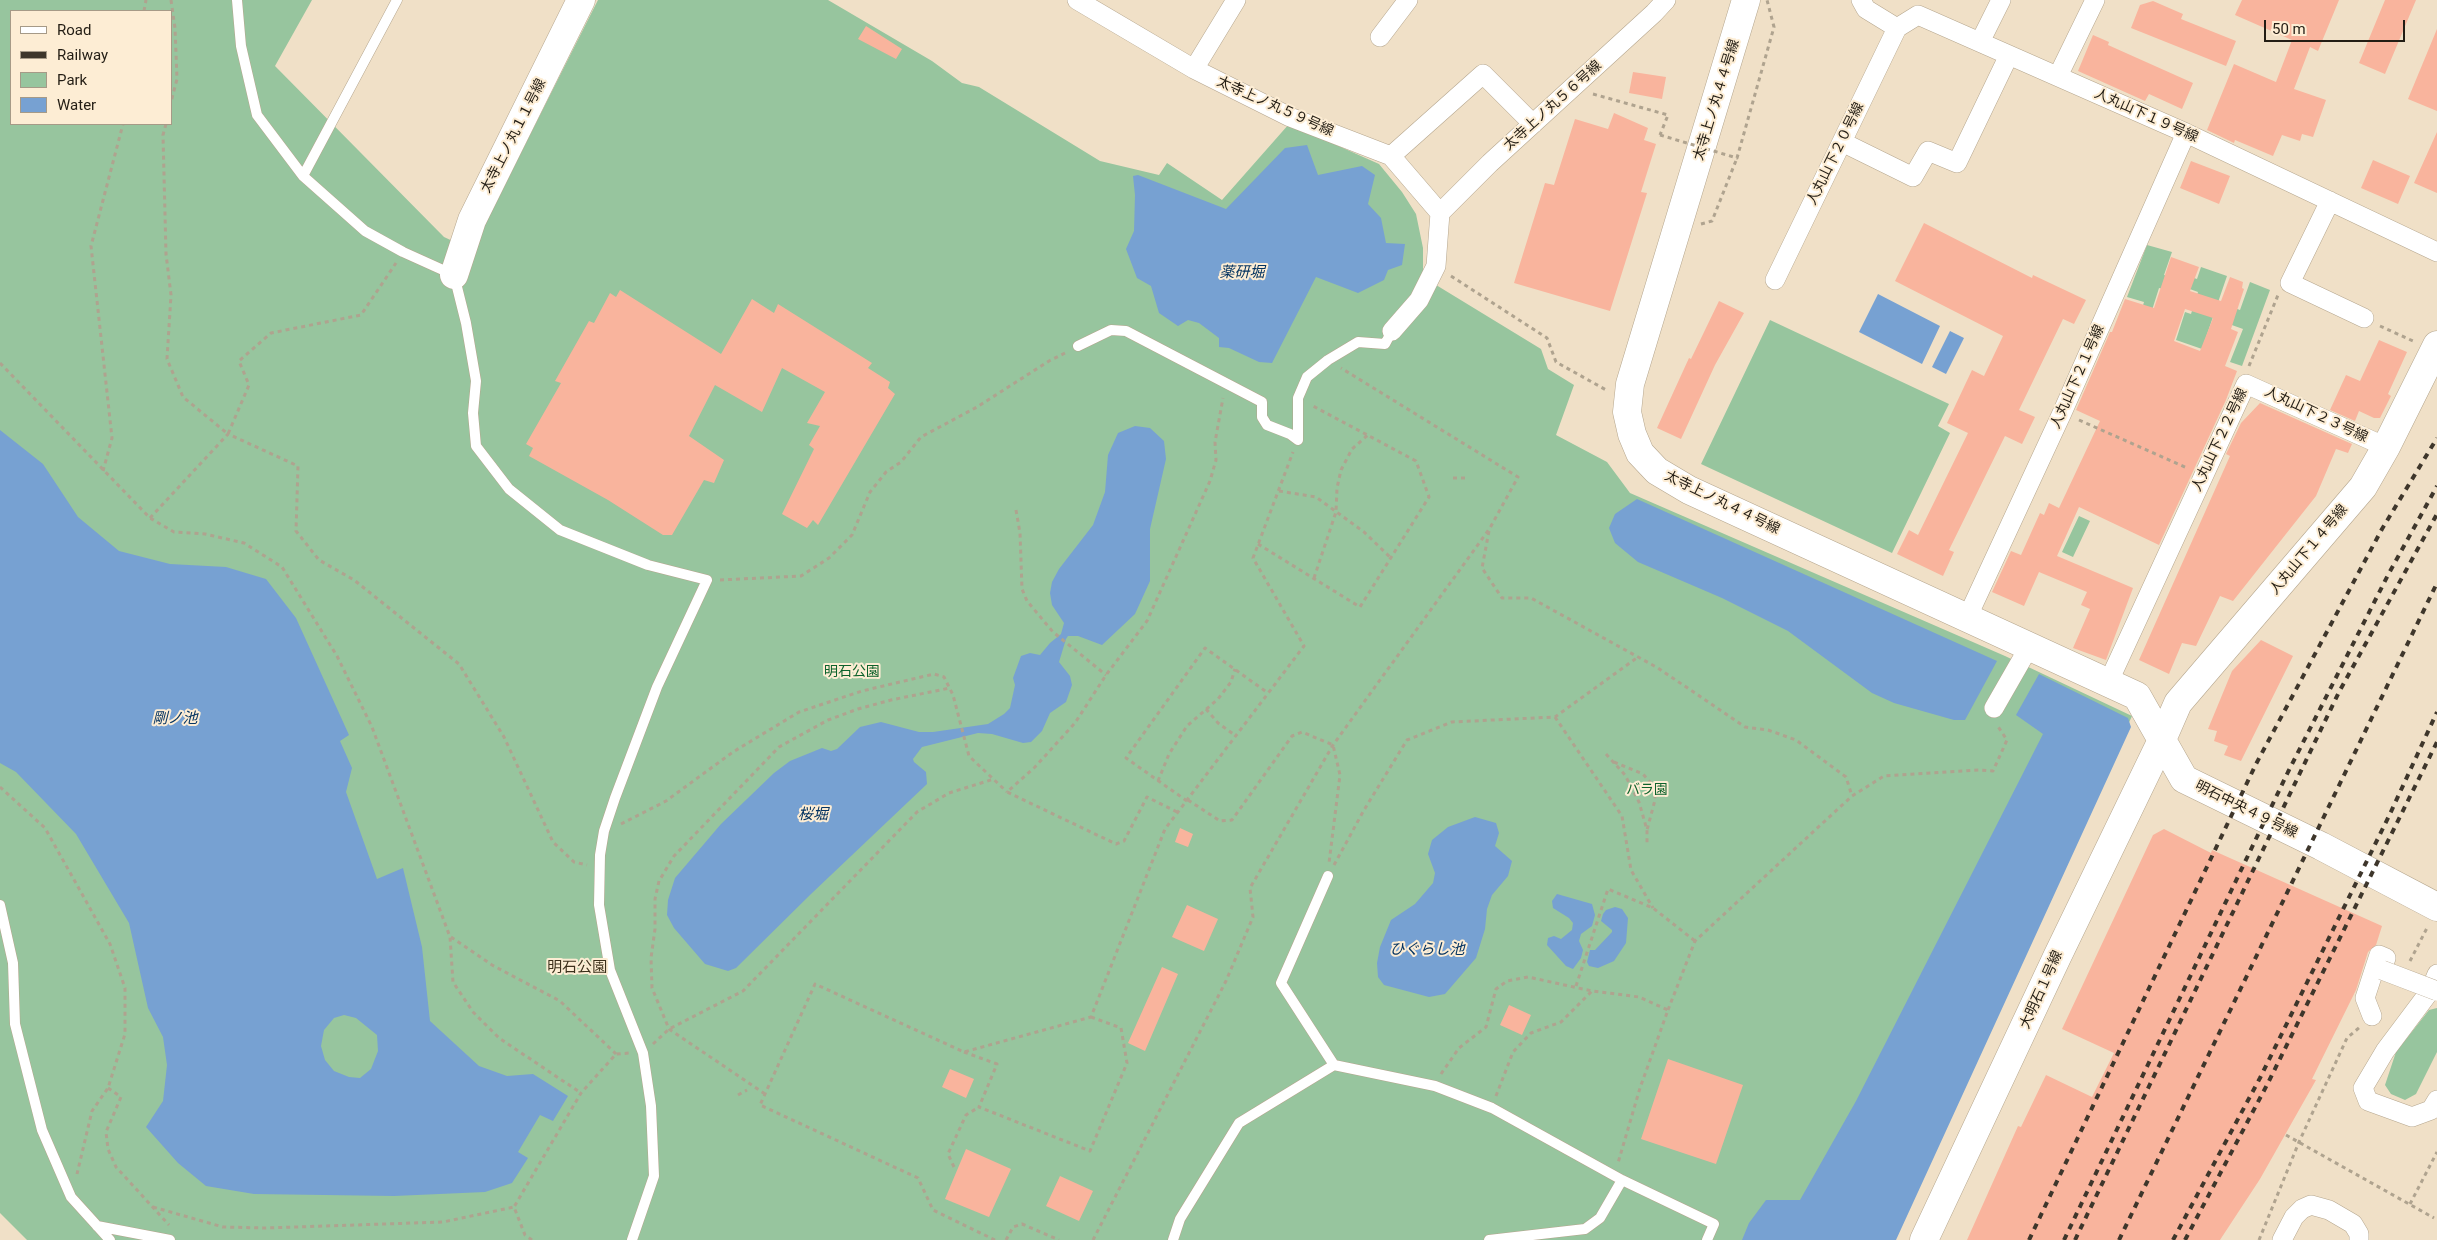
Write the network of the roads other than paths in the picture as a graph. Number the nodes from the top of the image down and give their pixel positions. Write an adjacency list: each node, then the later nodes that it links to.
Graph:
1 (236, 0): 22 (lane)
2 (396, 0): 22 (lane)
3 (582, 0): 26 (street, 太寺上ノ丸１１号線)
4 (1076, 0): 16 (street, 太寺上ノ丸５９号線)
5 (1236, 0): 16 (street)
6 (1408, 0): 13 (street)
7 (1666, 0): 18 (street, 太寺上ノ丸５６号線)
8 (1746, 0): 34 (street, 太寺上ノ丸４４号線)
9 (2001, 0): 14 (street)
10 (2095, 0): 17 (street)
11 (1868, 3): 12 (street)
12 (1897, 28): 14 (street, 人丸山下１９号線); 20 (street, 人丸山下２０号線)
13 (1380, 36)
14 (1980, 42): 15 (street, 人丸山下１９号線)
15 (2009, 55): 17 (street, 人丸山下１９号線); 20 (street)
16 (1194, 69): 21 (street, 太寺上ノ丸５９号線)
17 (2058, 76): 19 (street, 人丸山下１９号線)
18 (1533, 124): 21 (street); 24 (street, 太寺上ノ丸５６号線)
19 (2186, 134): 23 (street, 人丸山下１９号線); 34 (street, 人丸山下２１号線)
20 (1842, 142): 27 (street, 人丸山下２０号線)
21 (1391, 156): 24 (street, 太寺上ノ丸５９号線)
22 (303, 176): 26 (lane)
23 (2330, 201): 25 (street, 人丸山下１９号線); 28 (street)
24 (1440, 213): 29 (street)
25 (2437, 252)
26 (454, 275): 51 (lane)
27 (1775, 280)
28 (2364, 318)
29 (1392, 330): 30 (lane)
30 (1078, 346)
31 (2436, 348): 33 (street, 人丸山下１４号線)
32 (2246, 384): 33 (street, 人丸山下２３号線); 36 (street, 人丸山下２２号線)
33 (2386, 447): 38 (street, 人丸山下１４号線)
34 (1967, 618): 35 (street, 太寺上ノ丸４４号線)
35 (2025, 654): 36 (street, 太寺上ノ丸４４号線); 37 (street)
36 (2108, 683): 38 (street, 太寺上ノ丸４４号線)
37 (1994, 708)
38 (2162, 742): 41 (street, 明石中央４９号線); 55 (street, 大明石１号線)
39 (1328, 876): 45 (lane)
40 (0, 906): 48 (lane)
41 (2432, 918)
42 (2437, 974): 43 (street)
43 (2434, 994): 44 (street, bridge); 46 (street)
44 (2372, 1016)
45 (1334, 1065): 47 (lane); 52 (lane)
46 (2437, 1100)
47 (1618, 1178): 53 (lane); 54 (lane)
48 (97, 1226): 49 (lane); 50 (lane)
49 (110, 1240)
50 (170, 1240)
51 (632, 1240)
52 (1173, 1240)
53 (1489, 1240)
54 (1707, 1240)
55 (1924, 1240)
56 (2282, 1240): 57 (street)
57 (2360, 1240)

